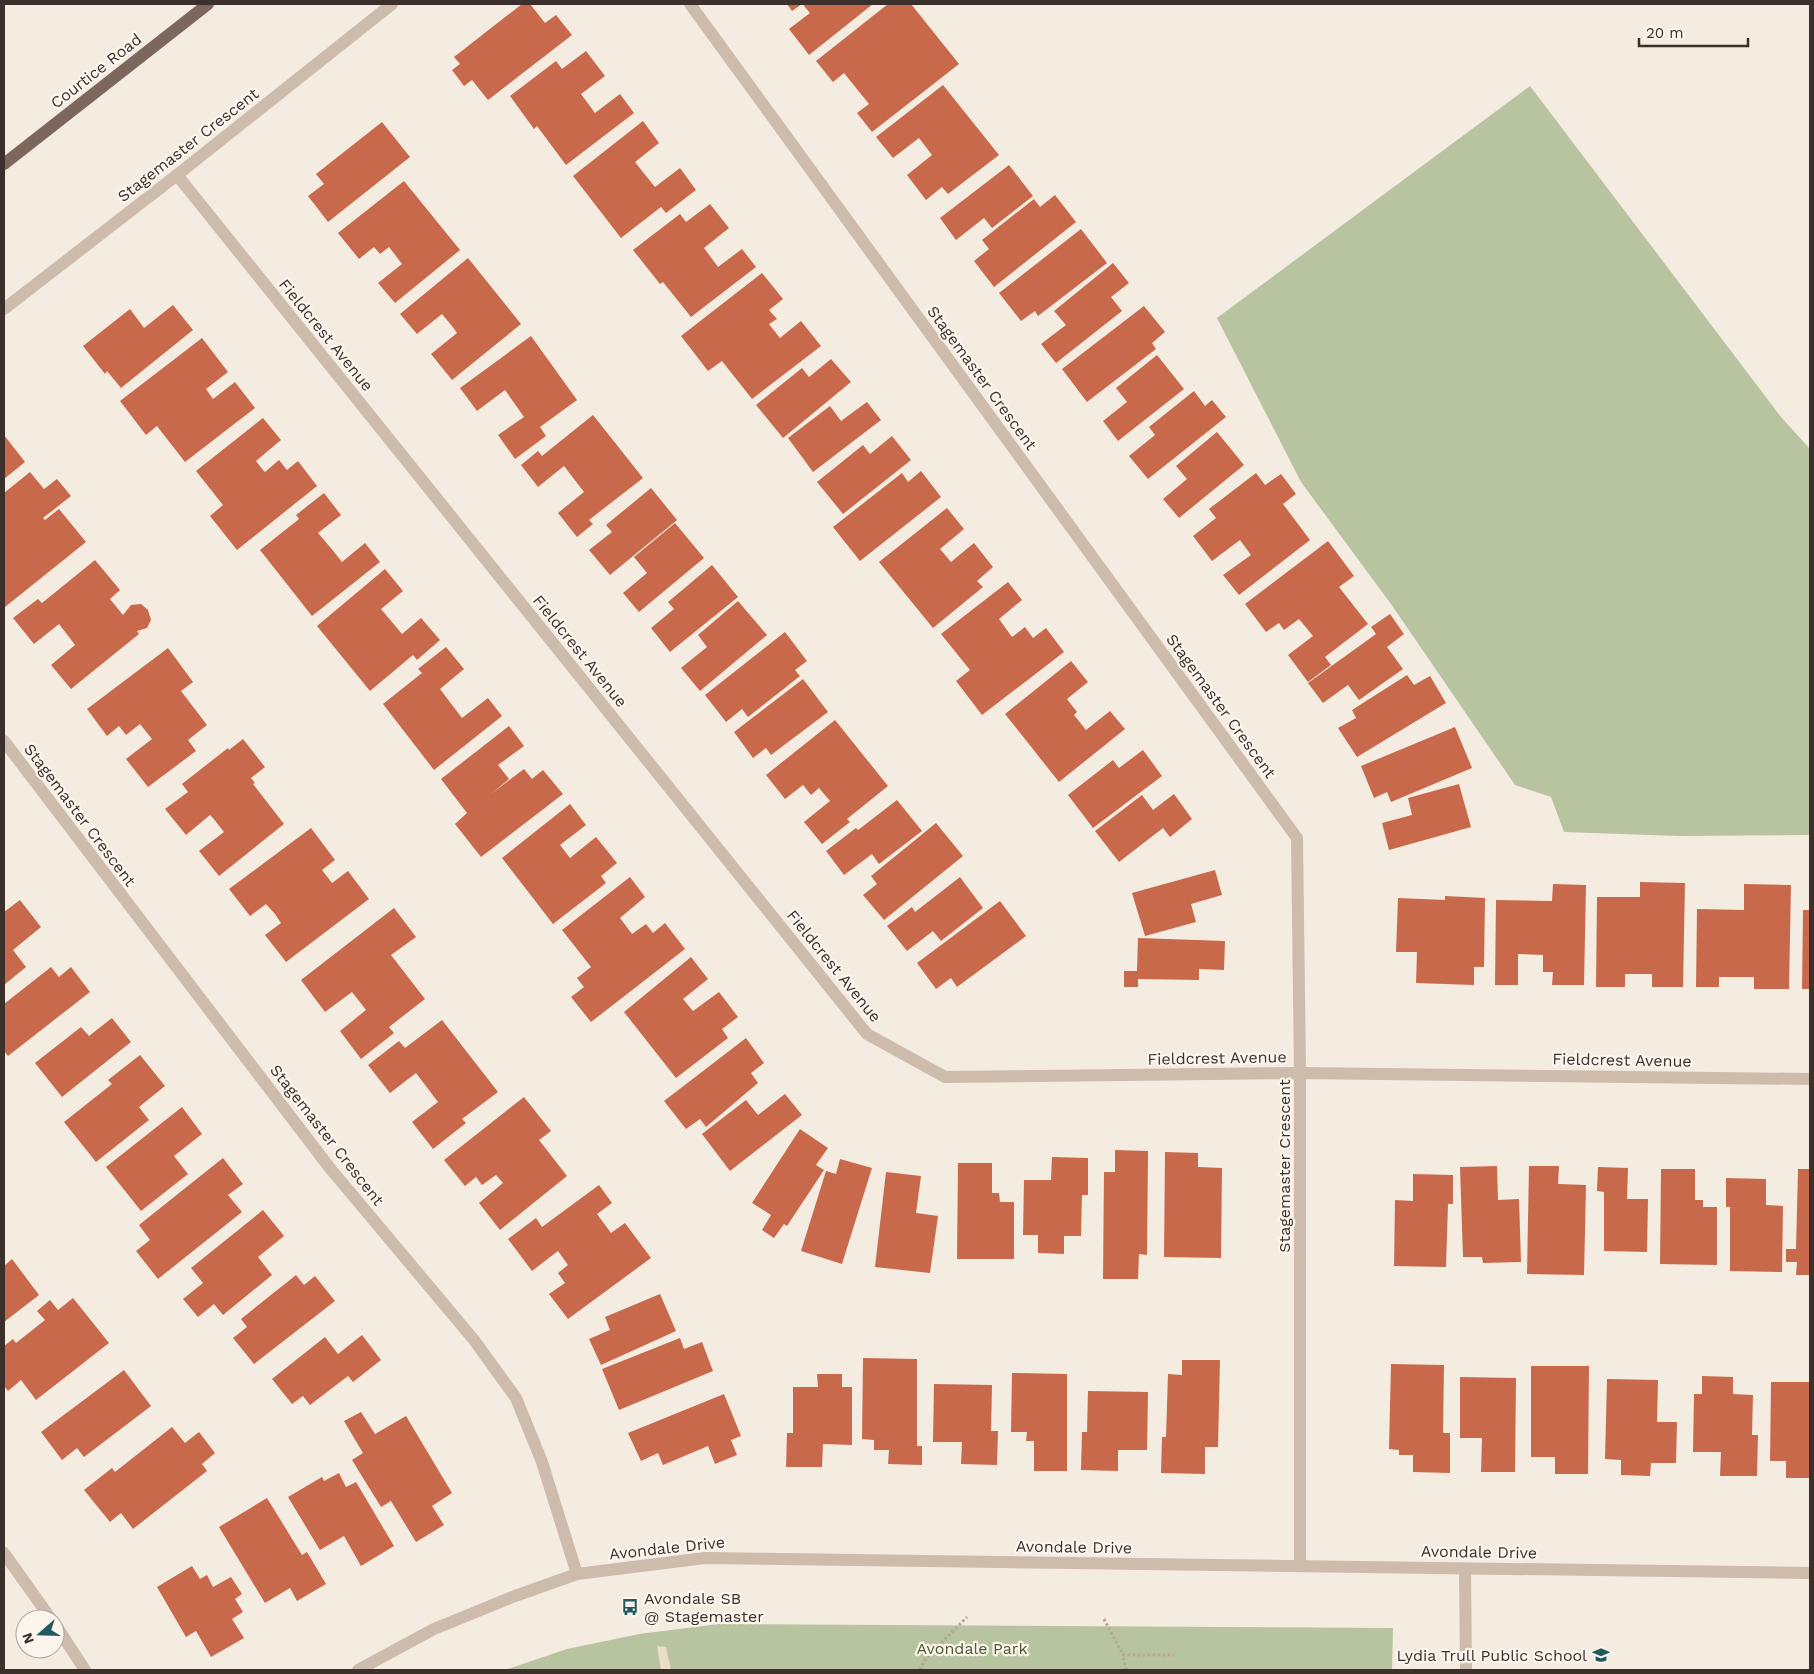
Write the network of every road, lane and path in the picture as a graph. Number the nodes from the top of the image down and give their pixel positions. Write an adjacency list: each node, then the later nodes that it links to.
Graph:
1 (208, 4): 4 (main road, Courtice Road)
2 (392, 4): 5 (street, Stagemaster Crescent)
3 (690, 4): 8 (street, Stagemaster Crescent)
4 (4, 164)
5 (177, 175): 6 (street, Stagemaster Crescent); 8 (street, Fieldcrest Avenue)
6 (4, 309)
7 (4, 741): 14 (street, Stagemaster Crescent)
8 (1300, 1073): 9 (street, Fieldcrest Avenue); 11 (street, Stagemaster Crescent)
9 (1810, 1078)
10 (4, 1553): 15 (street)
11 (1300, 1566): 12 (street, Avondale Drive); 14 (street, Avondale Drive)
12 (1465, 1569): 13 (street, Avondale Drive); 25 (street)
13 (1810, 1573)
14 (577, 1574): 22 (street, Avondale Drive)
15 (44, 1609)
16 (967, 1617): 23 (path)
17 (1104, 1619): 19 (path)
18 (65, 1639): 21 (street)
19 (1123, 1655): 20 (path); 24 (path)
20 (1174, 1655)
21 (86, 1670)
22 (358, 1670)
23 (920, 1670)
24 (1126, 1670)
25 (1466, 1670)

